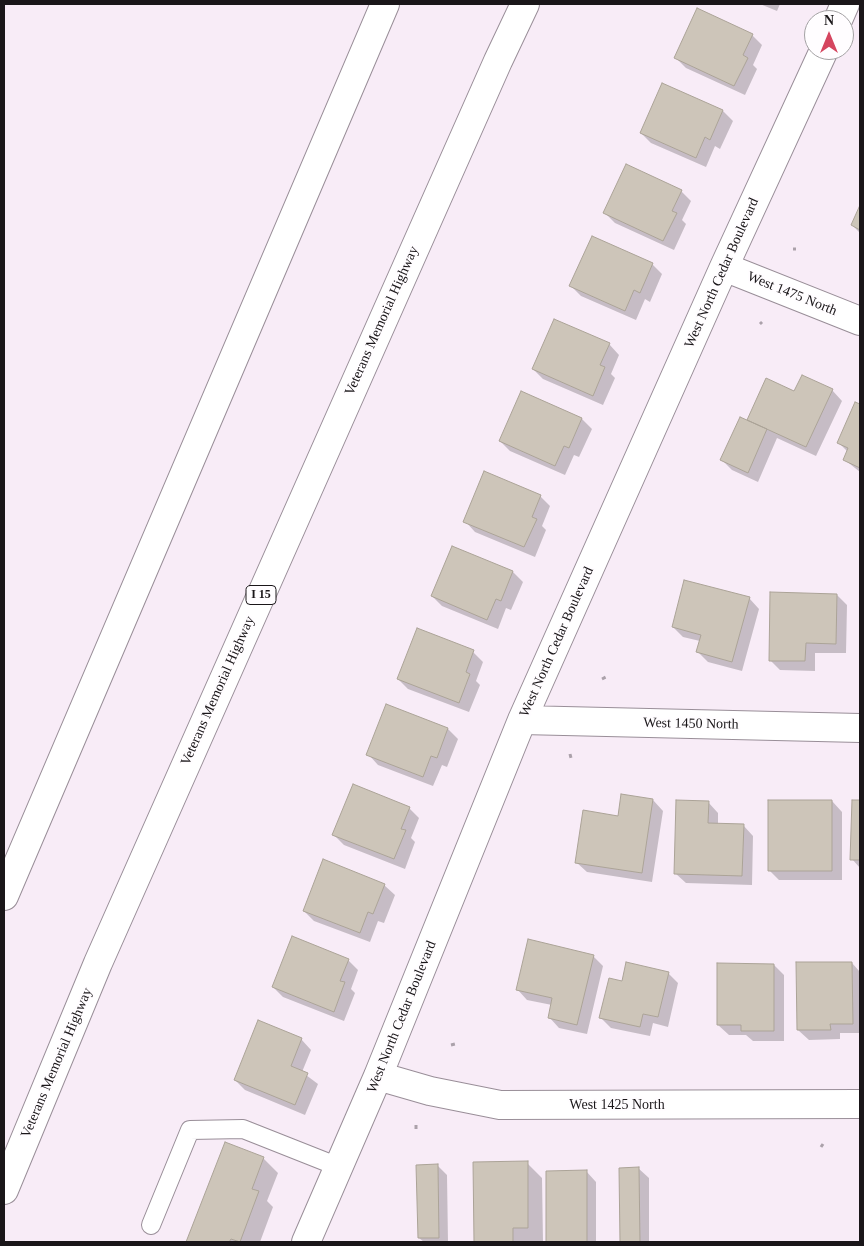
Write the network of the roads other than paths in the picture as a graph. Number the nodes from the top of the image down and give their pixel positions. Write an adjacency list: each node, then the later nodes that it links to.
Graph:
1 (385, 4): 8 (main road)
2 (525, 4): 12 (main road, Veterans Memorial Highway / I 15)
3 (819, 60): 4 (main road, West North Cedar Boulevard)
4 (724, 267): 5 (main road, West 1475 North); 6 (main road, West North Cedar Boulevard)
5 (860, 321)
6 (522, 720): 7 (main road, West 1450 North); 9 (main road, West North Cedar Boulevard)
7 (860, 728)
8 (4, 896)
9 (378, 1076): 10 (main road, West 1425 North); 11 (main road, West North Cedar Boulevard)
10 (860, 1104)
11 (339, 1167): 13 (lane); 14 (main road, West North Cedar Boulevard)
12 (4, 1190)
13 (151, 1225)
14 (306, 1242)

